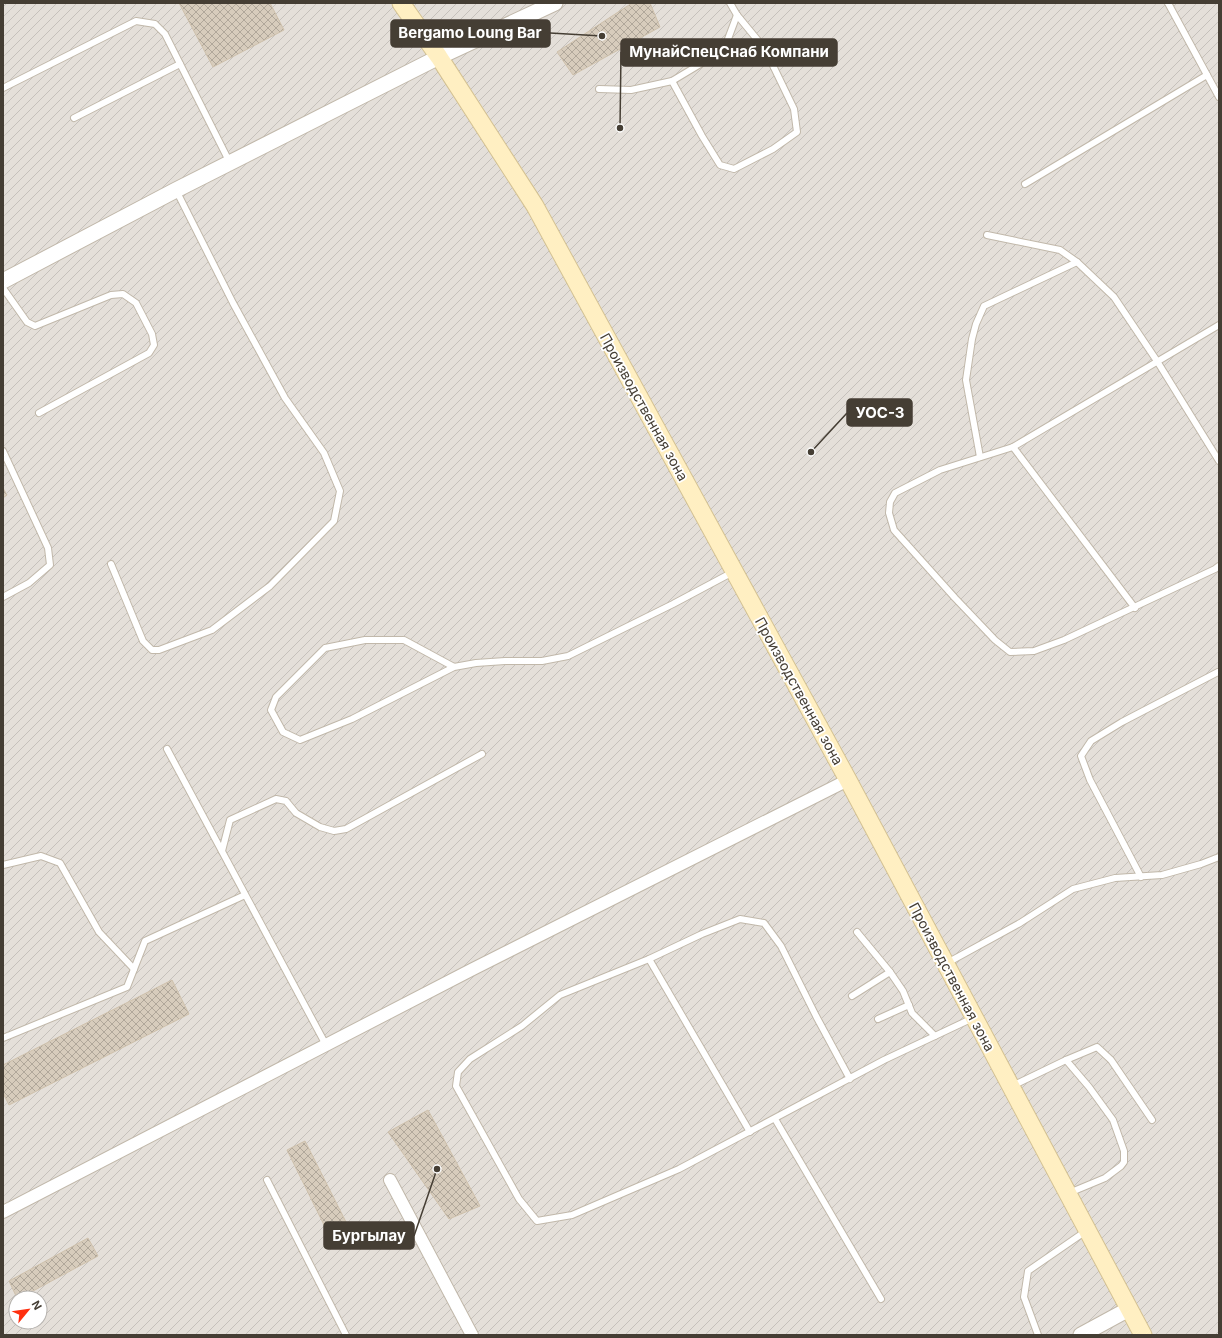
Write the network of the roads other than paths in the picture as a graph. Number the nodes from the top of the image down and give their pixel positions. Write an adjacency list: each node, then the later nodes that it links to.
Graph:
1 (401, 3): 6 (main road, Производственная зона)
2 (555, 3): 6 (street)
3 (730, 3): 5 (lane)
4 (1168, 3): 8 (lane)
5 (737, 15): 9 (lane); 9 (lane)
6 (439, 57): 14 (street); 30 (main road, Производственная зона)
7 (180, 64): 10 (lane); 13 (lane); 14 (lane)
8 (1207, 75): 12 (lane); 15 (lane)
9 (672, 81): 11 (lane)
10 (3, 88)
11 (599, 89)
12 (1219, 97)
13 (74, 118)
14 (230, 163): 16 (street)
15 (1025, 184)
16 (176, 190): 19 (street); 28 (lane)
17 (987, 235): 18 (lane)
18 (1077, 262): 22 (lane); 26 (lane)
19 (3, 281)
20 (3, 288): 23 (lane)
21 (1219, 325): 22 (lane)
22 (1157, 361): 24 (lane); 27 (lane)
23 (39, 412)
24 (1012, 447): 26 (lane); 32 (lane)
25 (3, 451): 31 (lane)
26 (980, 457): 32 (lane)
27 (1219, 461)
28 (111, 564)
29 (1219, 566): 32 (lane)
30 (734, 571): 33 (lane); 37 (main road, Производственная зона)
31 (3, 597)
32 (1135, 608)
33 (454, 667): 33 (lane)
34 (1218, 672): 41 (lane)
35 (167, 749): 38 (lane)
36 (482, 754): 38 (lane)
37 (848, 780): 45 (main road, Производственная зона); 54 (street)
38 (222, 851): 42 (lane)
39 (1219, 857): 41 (lane)
40 (3, 864): 46 (lane)
41 (1141, 877): 45 (lane)
42 (246, 896): 46 (lane); 54 (lane)
43 (857, 932): 47 (lane)
44 (649, 959): 56 (lane); 60 (lane); 60 (lane)
45 (945, 963): 50 (main road, Производственная зона)
46 (134, 969): 53 (lane)
47 (890, 972): 48 (lane); 49 (lane)
48 (852, 996)
49 (909, 1005): 51 (lane); 52 (lane)
50 (974, 1018): 52 (lane); 57 (main road, Производственная зона)
51 (878, 1019)
52 (935, 1036): 56 (lane)
53 (3, 1038)
54 (326, 1045): 64 (street)
55 (1066, 1060): 57 (lane); 59 (lane); 63 (lane)
56 (850, 1078): 58 (lane)
57 (1011, 1086): 63 (main road, Производственная зона)
58 (774, 1119): 60 (lane); 66 (lane)
59 (1152, 1120)
60 (750, 1132)
61 (268, 1180): 68 (lane)
62 (390, 1180): 69 (street)
63 (1068, 1193): 65 (main road, Производственная зона)
64 (3, 1212)
65 (1087, 1230): 67 (main road, Производственная зона); 70 (lane)
66 (880, 1299)
67 (1129, 1310): 71 (street); 72 (main road, Производственная зона)
68 (346, 1335)
69 (472, 1335)
70 (1038, 1335)
71 (1081, 1335)
72 (1143, 1335)

